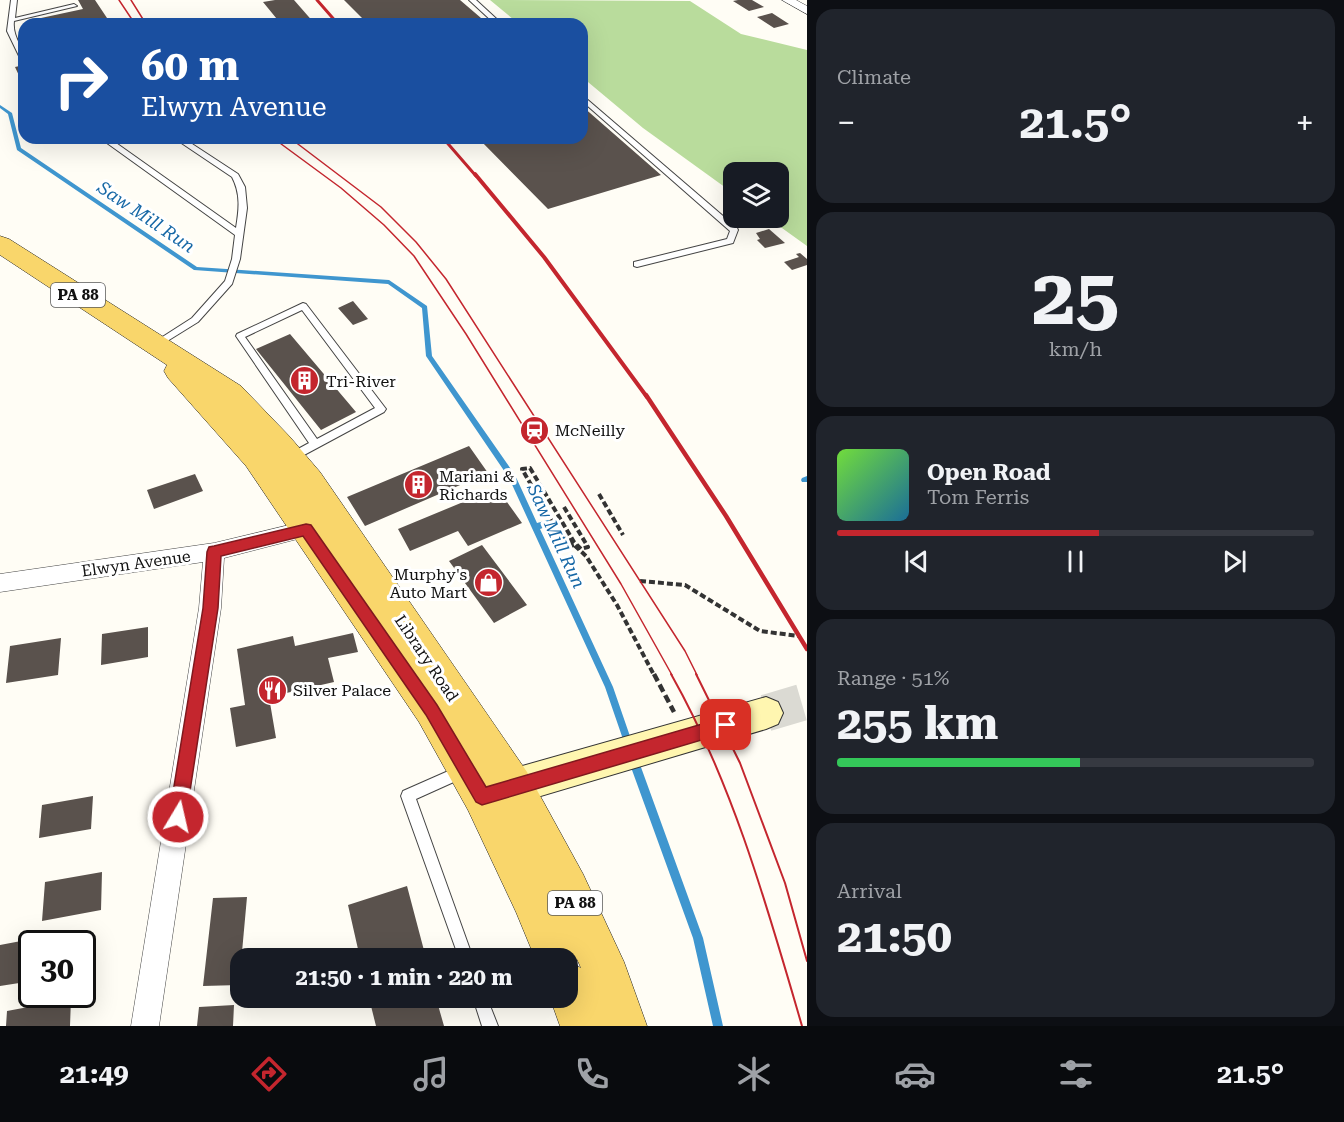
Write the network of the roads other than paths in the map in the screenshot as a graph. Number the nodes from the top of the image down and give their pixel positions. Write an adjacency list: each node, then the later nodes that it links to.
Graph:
1 (472, 0): 7 (lane)
2 (788, 0): 5 (street)
3 (16, 1): 9 (lane)
4 (74, 6): 6 (lane)
5 (807, 11)
6 (21, 18)
7 (492, 18)
8 (18, 19): 9 (lane)
9 (12, 20): 10 (lane)
10 (18, 48)
11 (588, 102): 16 (lane)
12 (112, 144): 14 (lane)
13 (187, 144): 14 (lane)
14 (239, 234): 17 (lane)
15 (0, 244): 17 (main road, Library Road / PA 88)
16 (637, 264)
17 (156, 346): 18 (main road, Library Road / PA 88); 19 (main road, Library Road / PA 88)
18 (303, 451): 18 (lane); 23 (main road, Library Road / PA 88)
19 (306, 529): 20 (street, Elwyn Avenue); 23 (main road, Library Road / PA 88)
20 (214, 552): 21 (street, Elwyn Avenue); 29 (street)
21 (0, 583)
22 (766, 713): 23 (main road)
23 (486, 773): 24 (lane); 25 (main road, Library Road / PA 88); 28 (main road, Library Road / PA 88)
24 (462, 948)
25 (552, 948)
26 (578, 1002): 28 (main road, Library Road / PA 88)
27 (484, 1008): 30 (lane)
28 (592, 1025)
29 (145, 1026)
30 (490, 1026)

